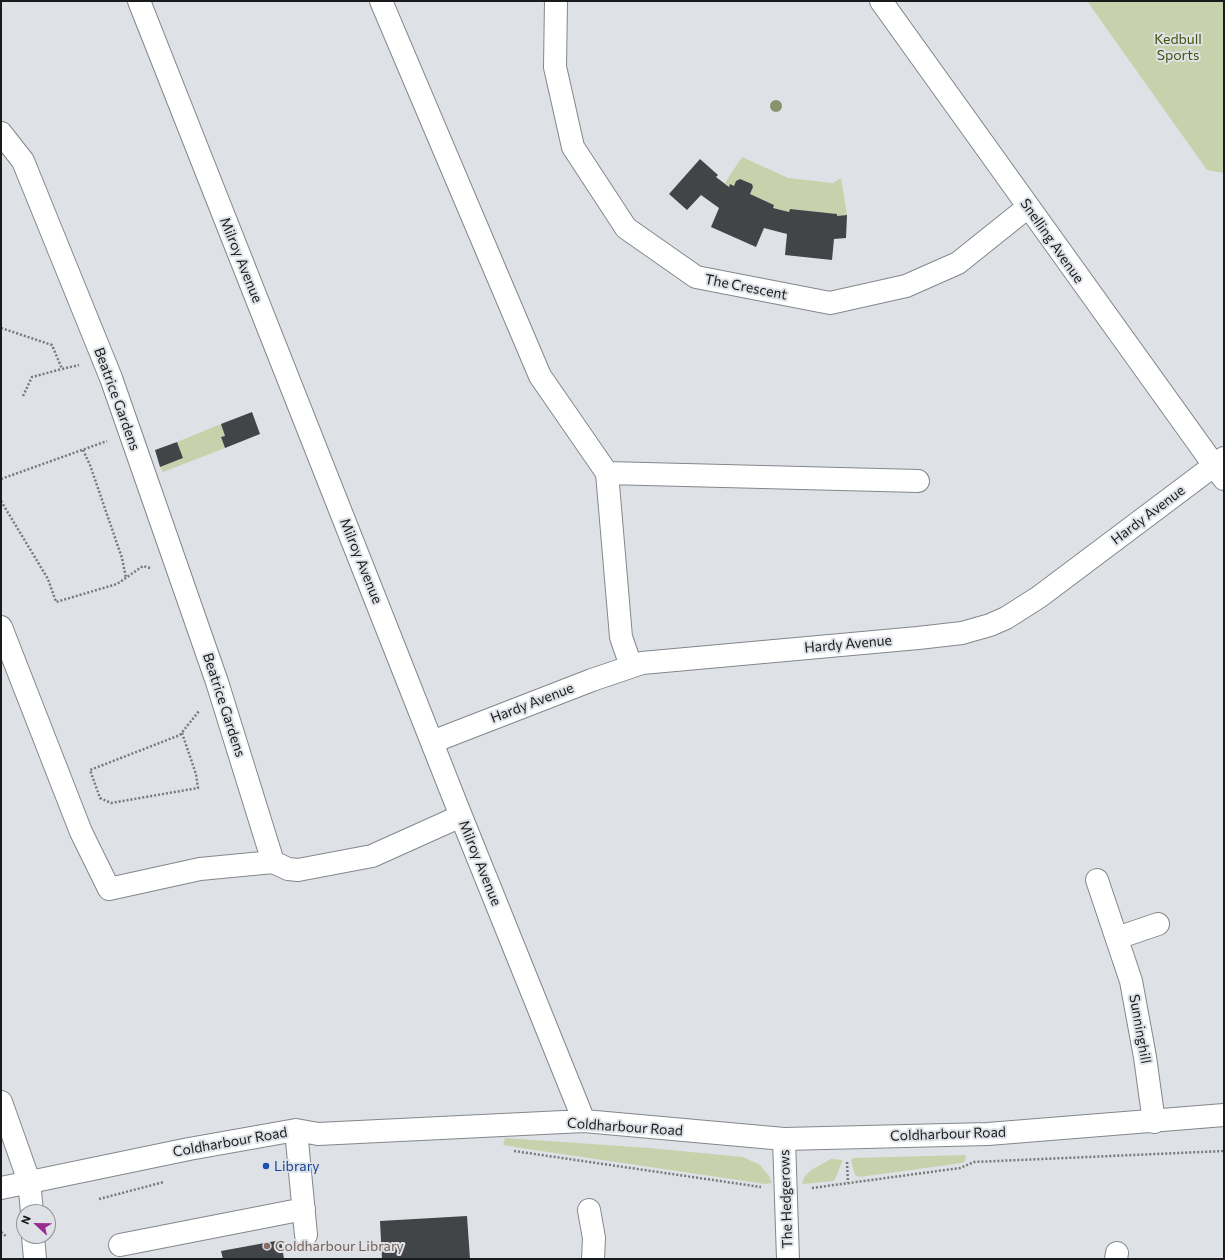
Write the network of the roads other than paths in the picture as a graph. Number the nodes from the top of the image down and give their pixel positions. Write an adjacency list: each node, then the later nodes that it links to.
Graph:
1 (139, 1): 12 (street, Milroy Avenue)
2 (381, 1): 8 (street)
3 (556, 1): 6 (street, The Crescent)
4 (881, 1): 6 (street, Snelling Avenue)
5 (1, 133): 14 (street, Beatrice Gardens)
6 (1028, 207): 7 (street, Snelling Avenue)
7 (1221, 467): 11 (street, Hardy Avenue)
8 (607, 473): 9 (street); 11 (street)
9 (918, 481)
10 (1, 627): 14 (street)
11 (631, 666): 12 (street, Hardy Avenue)
12 (432, 742): 13 (street, Milroy Avenue)
13 (461, 816): 14 (street); 20 (street, Milroy Avenue)
14 (273, 862)
15 (1097, 880): 17 (street, Sunninghill)
16 (1158, 924): 17 (street)
17 (1117, 938): 21 (street, Sunninghill)
18 (1, 1102): 24 (street)
19 (1224, 1115): 21 (street, Coldharbour Road)
20 (584, 1121): 22 (street, Coldharbour Road); 23 (street, Coldharbour Road)
21 (1154, 1122): 23 (street, Coldharbour Road)
22 (296, 1130): 24 (street, Coldharbour Road); 27 (street)
23 (784, 1139): 34 (street, The Hedgerows)
24 (29, 1181): 25 (street, Coldharbour Road); 26 (street)
25 (1, 1188)
26 (31, 1204)
27 (304, 1209): 29 (street); 31 (street)
28 (589, 1210): 33 (street)
29 (306, 1235)
30 (34, 1244): 32 (street)
31 (120, 1245)
32 (35, 1259)
33 (593, 1259)
34 (788, 1259)

